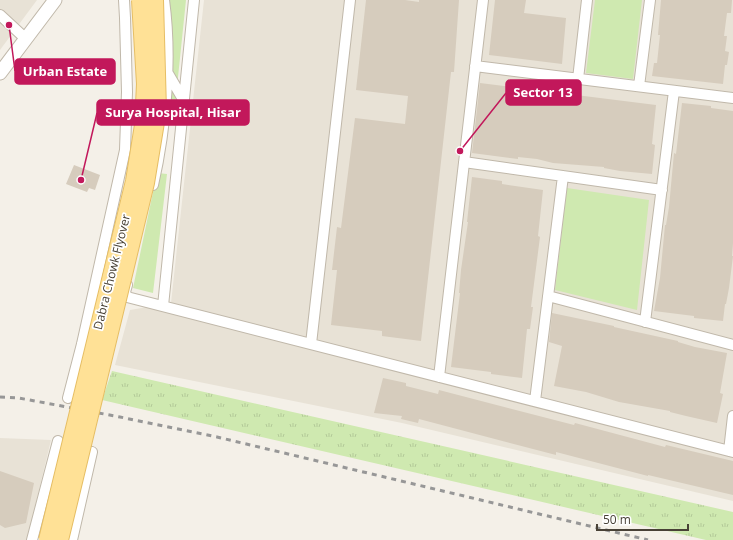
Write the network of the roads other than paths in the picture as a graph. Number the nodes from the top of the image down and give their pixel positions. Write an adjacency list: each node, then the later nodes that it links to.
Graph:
1 (55, 0): 12 (street)
2 (124, 0): 30 (street)
3 (140, 0): 37 (main road, Dabra Chowk Flyover, bridge)
4 (155, 0): 38 (main road, Dabra Chowk Flyover, bridge)
5 (164, 0): 14 (street)
6 (194, 0): 20 (street)
7 (350, 0): 27 (street)
8 (483, 0): 13 (street)
9 (587, 0): 16 (street)
10 (650, 0): 17 (street)
11 (0, 15): 12 (street)
12 (26, 39): 15 (street)
13 (475, 66): 16 (street); 21 (street)
14 (166, 70): 20 (street); 25 (street)
15 (0, 73)
16 (578, 79): 17 (street)
17 (639, 86): 18 (street)
18 (674, 91): 19 (street); 23 (street)
19 (733, 98)
20 (184, 102): 25 (street)
21 (464, 162): 22 (street); 29 (street)
22 (563, 176): 23 (street); 24 (street)
23 (662, 190): 26 (street)
24 (548, 296): 26 (street); 31 (street)
25 (163, 306): 27 (street)
26 (646, 322): 28 (street)
27 (311, 344): 29 (street)
28 (733, 345)
29 (439, 377): 31 (street)
30 (68, 398)
31 (535, 401): 35 (street)
32 (733, 416): 35 (street)
33 (58, 442): 36 (street)
34 (92, 452): 39 (street)
35 (731, 452)
36 (32, 540)
37 (47, 540)
38 (60, 540)
39 (72, 540)

